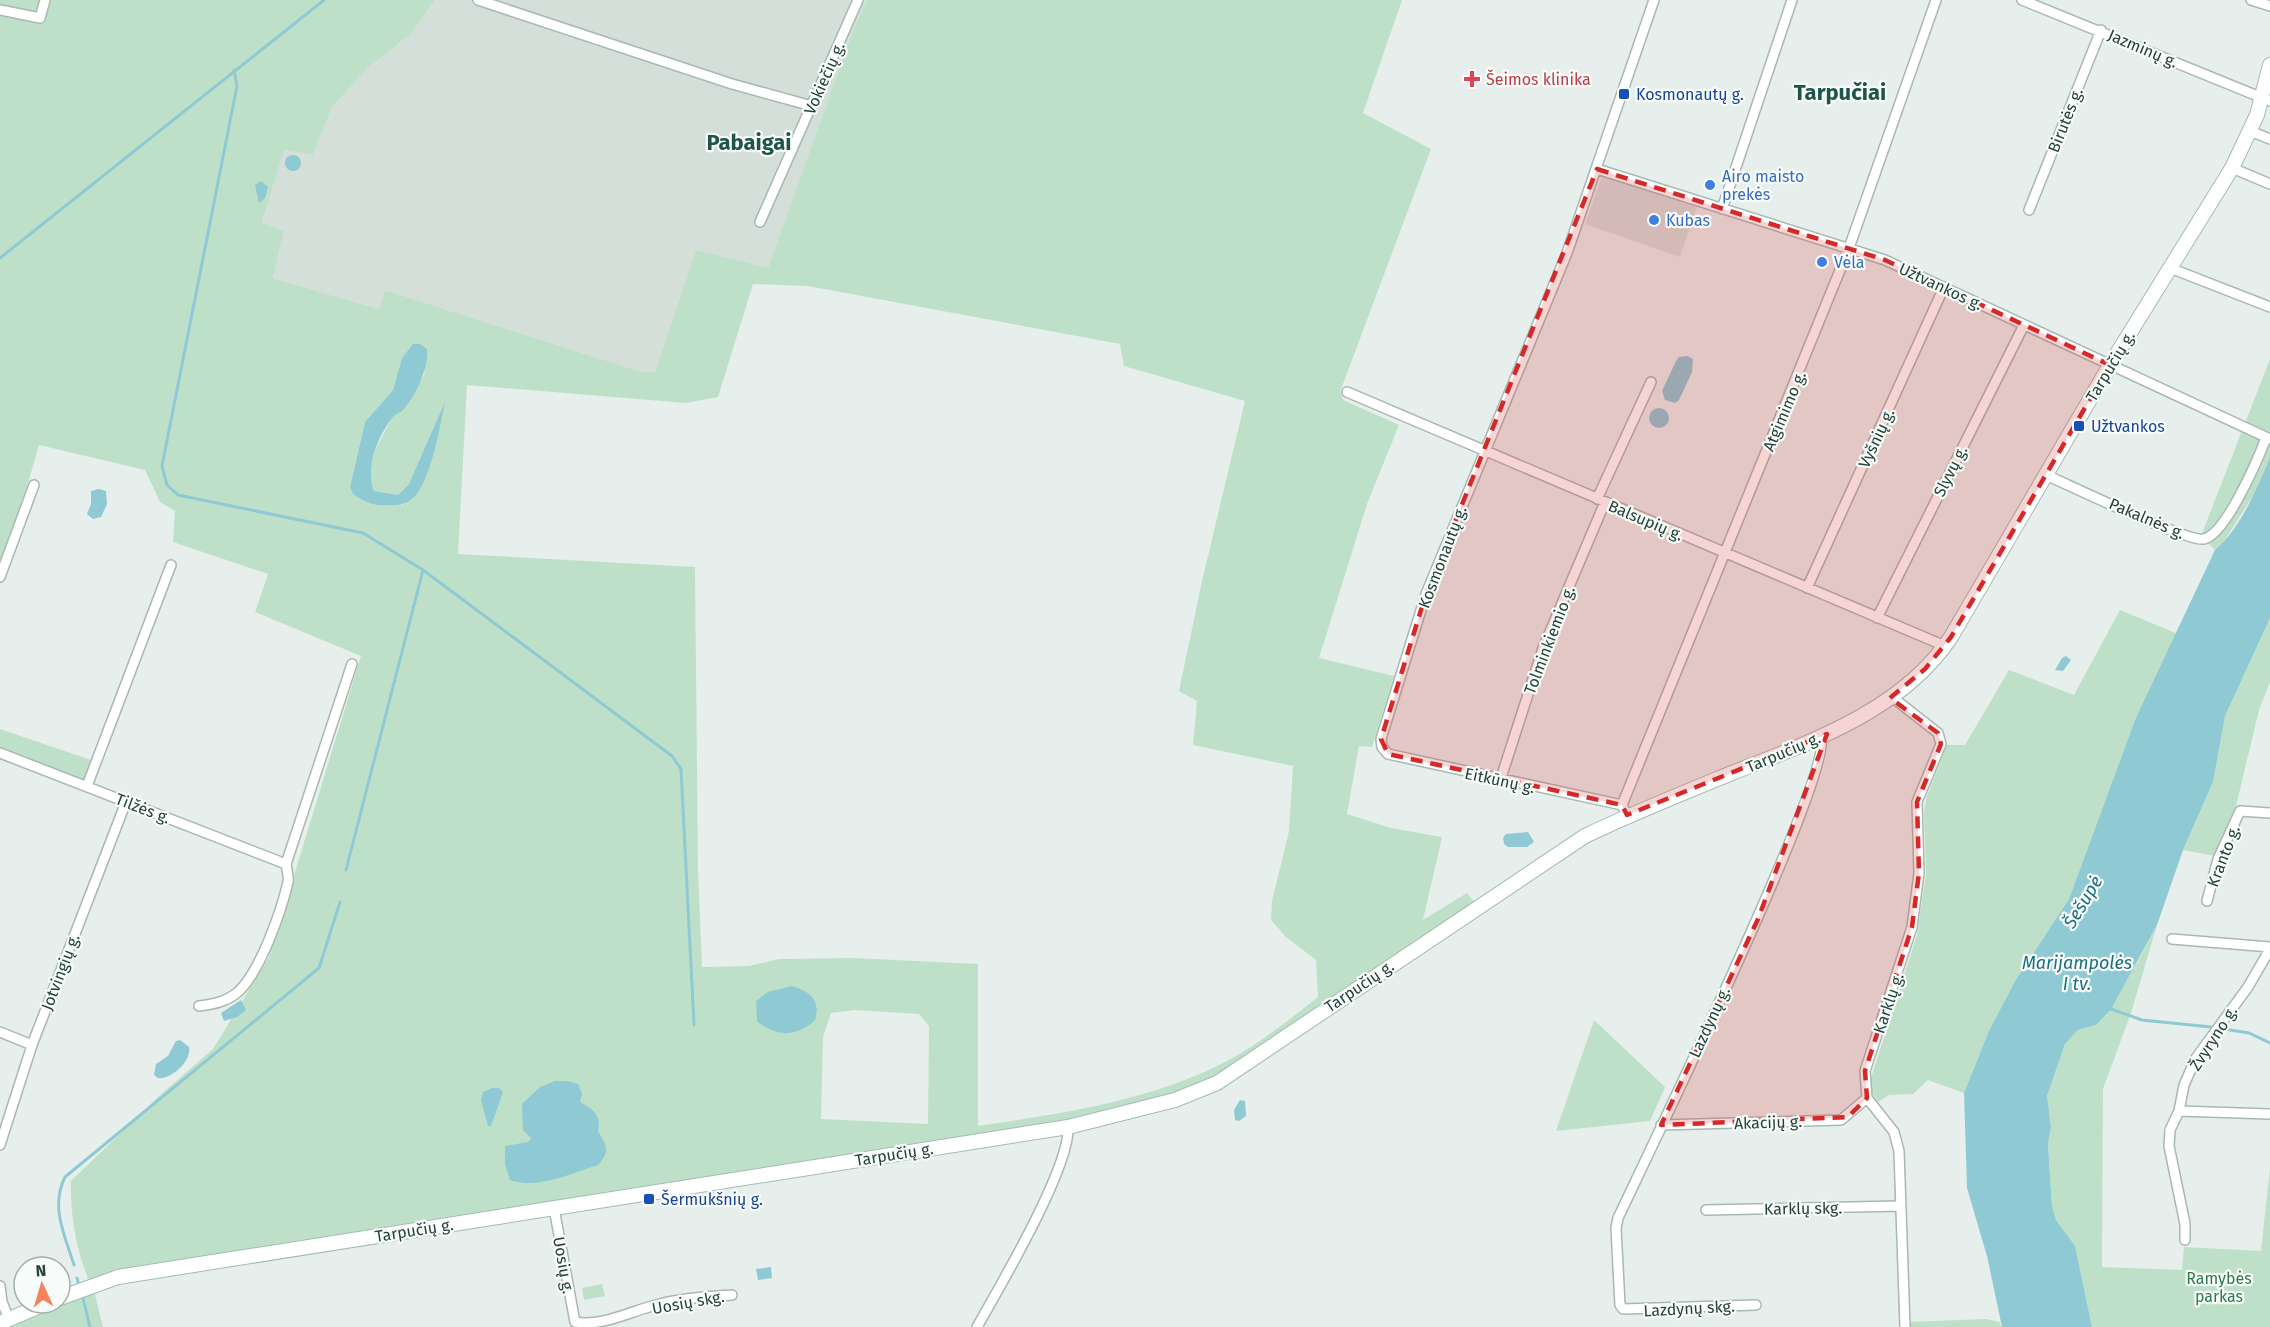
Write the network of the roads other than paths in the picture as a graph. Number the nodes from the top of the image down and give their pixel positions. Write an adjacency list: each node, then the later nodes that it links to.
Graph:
1 (45, 0): 10 (street)
2 (478, 0): 14 (street)
3 (858, 0): 14 (street, Vokiečių g.)
4 (1654, 0): 18 (street, Kosmonautų g.)
5 (1792, 0): 20 (street)
6 (1936, 0): 23 (street, Atgimimo g.)
7 (2022, 0): 11 (street, Jazminų g.)
8 (2251, 0): 9 (street)
9 (2270, 6)
10 (0, 10)
11 (2101, 30): 13 (street, Jazminų g.); 21 (street, Birutės g.)
12 (2270, 65): 13 (main road, Tarpučių g.)
13 (2266, 100): 15 (main road, Tarpučių g.)
14 (812, 106): 22 (street, Vokiečių g.)
15 (2250, 132): 16 (street); 17 (main road, Tarpučių g.)
16 (2270, 139)
17 (2232, 168): 19 (street); 24 (main road, Tarpučių g.)
18 (1597, 169): 20 (street, Užtvankos g.); 32 (street, Kosmonautų g.)
19 (2270, 184)
20 (1722, 210): 23 (street, Užtvankos g.)
21 (2029, 210)
22 (760, 222)
23 (1849, 248): 25 (street, Užtvankos g.); 36 (street, Atgimimo g.)
24 (2170, 268): 26 (street); 28 (main road, Tarpučių g.)
25 (1944, 287): 27 (street, Užtvankos g.); 39 (street, Vyšnių g.)
26 (2270, 307)
27 (2024, 325): 28 (street, Užtvankos g.); 40 (street, Slyvų g.)
28 (2110, 365): 31 (street, Užtvankos g.); 33 (main road, Tarpučių g.)
29 (1651, 382): 35 (street, Tolminkiemio g.)
30 (1347, 392): 32 (street, Balsupių g.)
31 (2268, 439): 33 (street, Pakalnės g.)
32 (1484, 451): 35 (street, Balsupių g.); 45 (street, Kosmonautų g.)
33 (2046, 476): 41 (main road, Tarpučių g.)
34 (34, 485): 38 (street)
35 (1601, 501): 36 (street, Balsupių g.); 47 (street, Tolminkiemio g.)
36 (1724, 553): 39 (street, Balsupių g.); 50 (street, Atgimimo g.)
37 (171, 565): 48 (street)
38 (0, 577)
39 (1807, 588): 40 (street, Balsupių g.)
40 (1876, 618): 41 (street, Balsupių g.)
41 (1945, 646): 43 (main road, Tarpučių g.)
42 (352, 664): 52 (street)
43 (1892, 697): 44 (main road, Tarpučių g.); 59 (street, Karklų g.)
44 (1821, 737): 50 (main road, Tarpučių g.); 62 (street, Lazdynų g.)
45 (1382, 747): 47 (street, Eitkūnų g.)
46 (0, 753): 48 (street, Tilžės g.)
47 (1500, 781): 50 (street, Eitkūnų g.)
48 (87, 786): 49 (street, Tilžės g.)
49 (126, 802): 52 (street, Tilžės g.); 58 (street, Jotvingių g.)
50 (1624, 810): 63 (main road, Tarpučių g.)
51 (2270, 813): 53 (street, Kranto g.)
52 (286, 864): 56 (street)
53 (2206, 901)
54 (2172, 939): 55 (street)
55 (2270, 948): 60 (street, Žvyryno g.)
56 (200, 1006)
57 (0, 1032): 58 (street)
58 (32, 1045): 64 (street, Jotvingių g.)
59 (1868, 1098): 62 (street, Akacijų g.); 65 (street)
60 (2179, 1111): 61 (street); 68 (street, Žvyryno g.)
61 (2270, 1114)
62 (1661, 1125): 73 (street, Lazdynų g.)
63 (1068, 1127): 66 (main road, Tarpučių g.); 77 (street)
64 (0, 1145)
65 (1900, 1206): 67 (street, Karklų skg.); 78 (street)
66 (554, 1208): 70 (main road, Tarpučių g.); 76 (street, Uosių g.)
67 (1706, 1210)
68 (2185, 1240)
69 (0, 1286): 75 (street)
70 (72, 1294)
71 (732, 1294): 76 (street, Uosių skg.)
72 (1756, 1305): 73 (street, Lazdynų skg.)
73 (1623, 1309)
74 (18, 1315): 75 (main road)
75 (4, 1321)
76 (575, 1322)
77 (977, 1327)
78 (1905, 1327)

